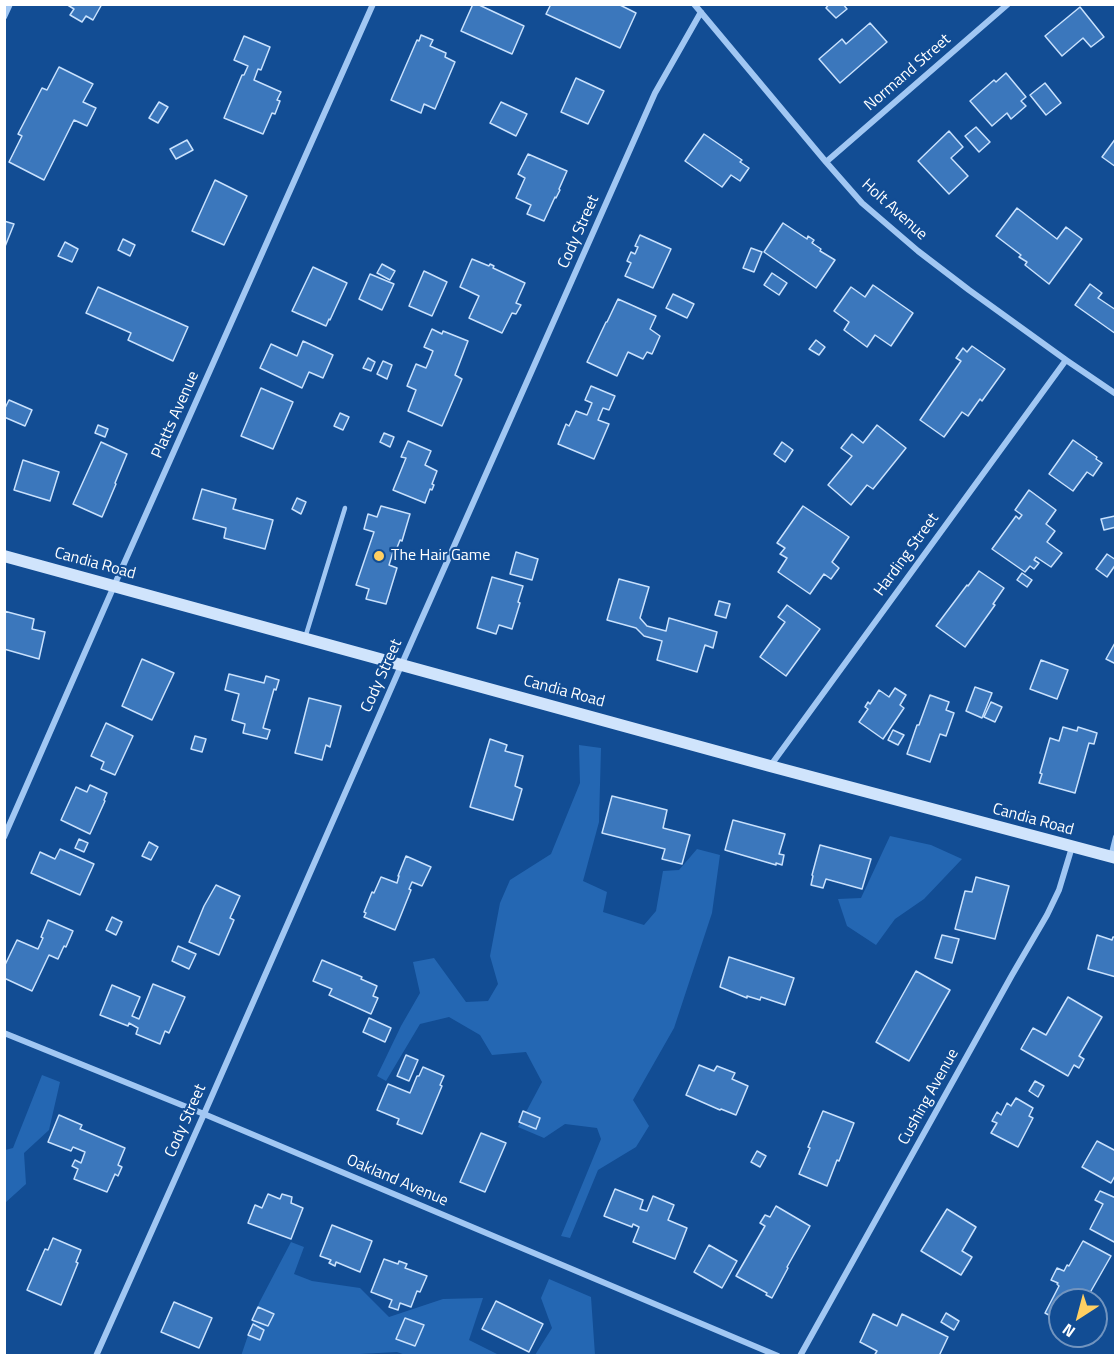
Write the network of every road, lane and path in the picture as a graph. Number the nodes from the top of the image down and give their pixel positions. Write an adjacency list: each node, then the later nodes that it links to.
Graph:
1 (10, 4): 6 (street)
2 (373, 4): 12 (street, Platts Avenue)
3 (694, 4): 5 (street, Holt Avenue)
4 (1008, 4): 7 (street, Normand Street)
5 (701, 12): 7 (street, Holt Avenue); 14 (street, Cody Street)
6 (4, 17)
7 (826, 162): 8 (street, Holt Avenue)
8 (1066, 360): 9 (street, Holt Avenue); 15 (street, Harding Street)
9 (1116, 394)
10 (345, 508): 13 (lane)
11 (4, 556): 12 (main road, Candia Road)
12 (114, 586): 13 (main road, Candia Road); 16 (street, Platts Avenue)
13 (305, 638): 14 (main road, Candia Road)
14 (402, 665): 15 (main road, Candia Road); 21 (street, Cody Street)
15 (770, 766): 18 (main road, Candia Road)
16 (4, 837)
17 (1116, 837): 19 (street)
18 (1072, 847): 19 (main road, Candia Road); 24 (street, Cushing Avenue)
19 (1113, 857)
20 (4, 1033): 21 (street, Oakland Avenue)
21 (204, 1114): 22 (street, Cody Street); 23 (street, Oakland Avenue)
22 (96, 1356)
23 (778, 1356)
24 (800, 1356)

